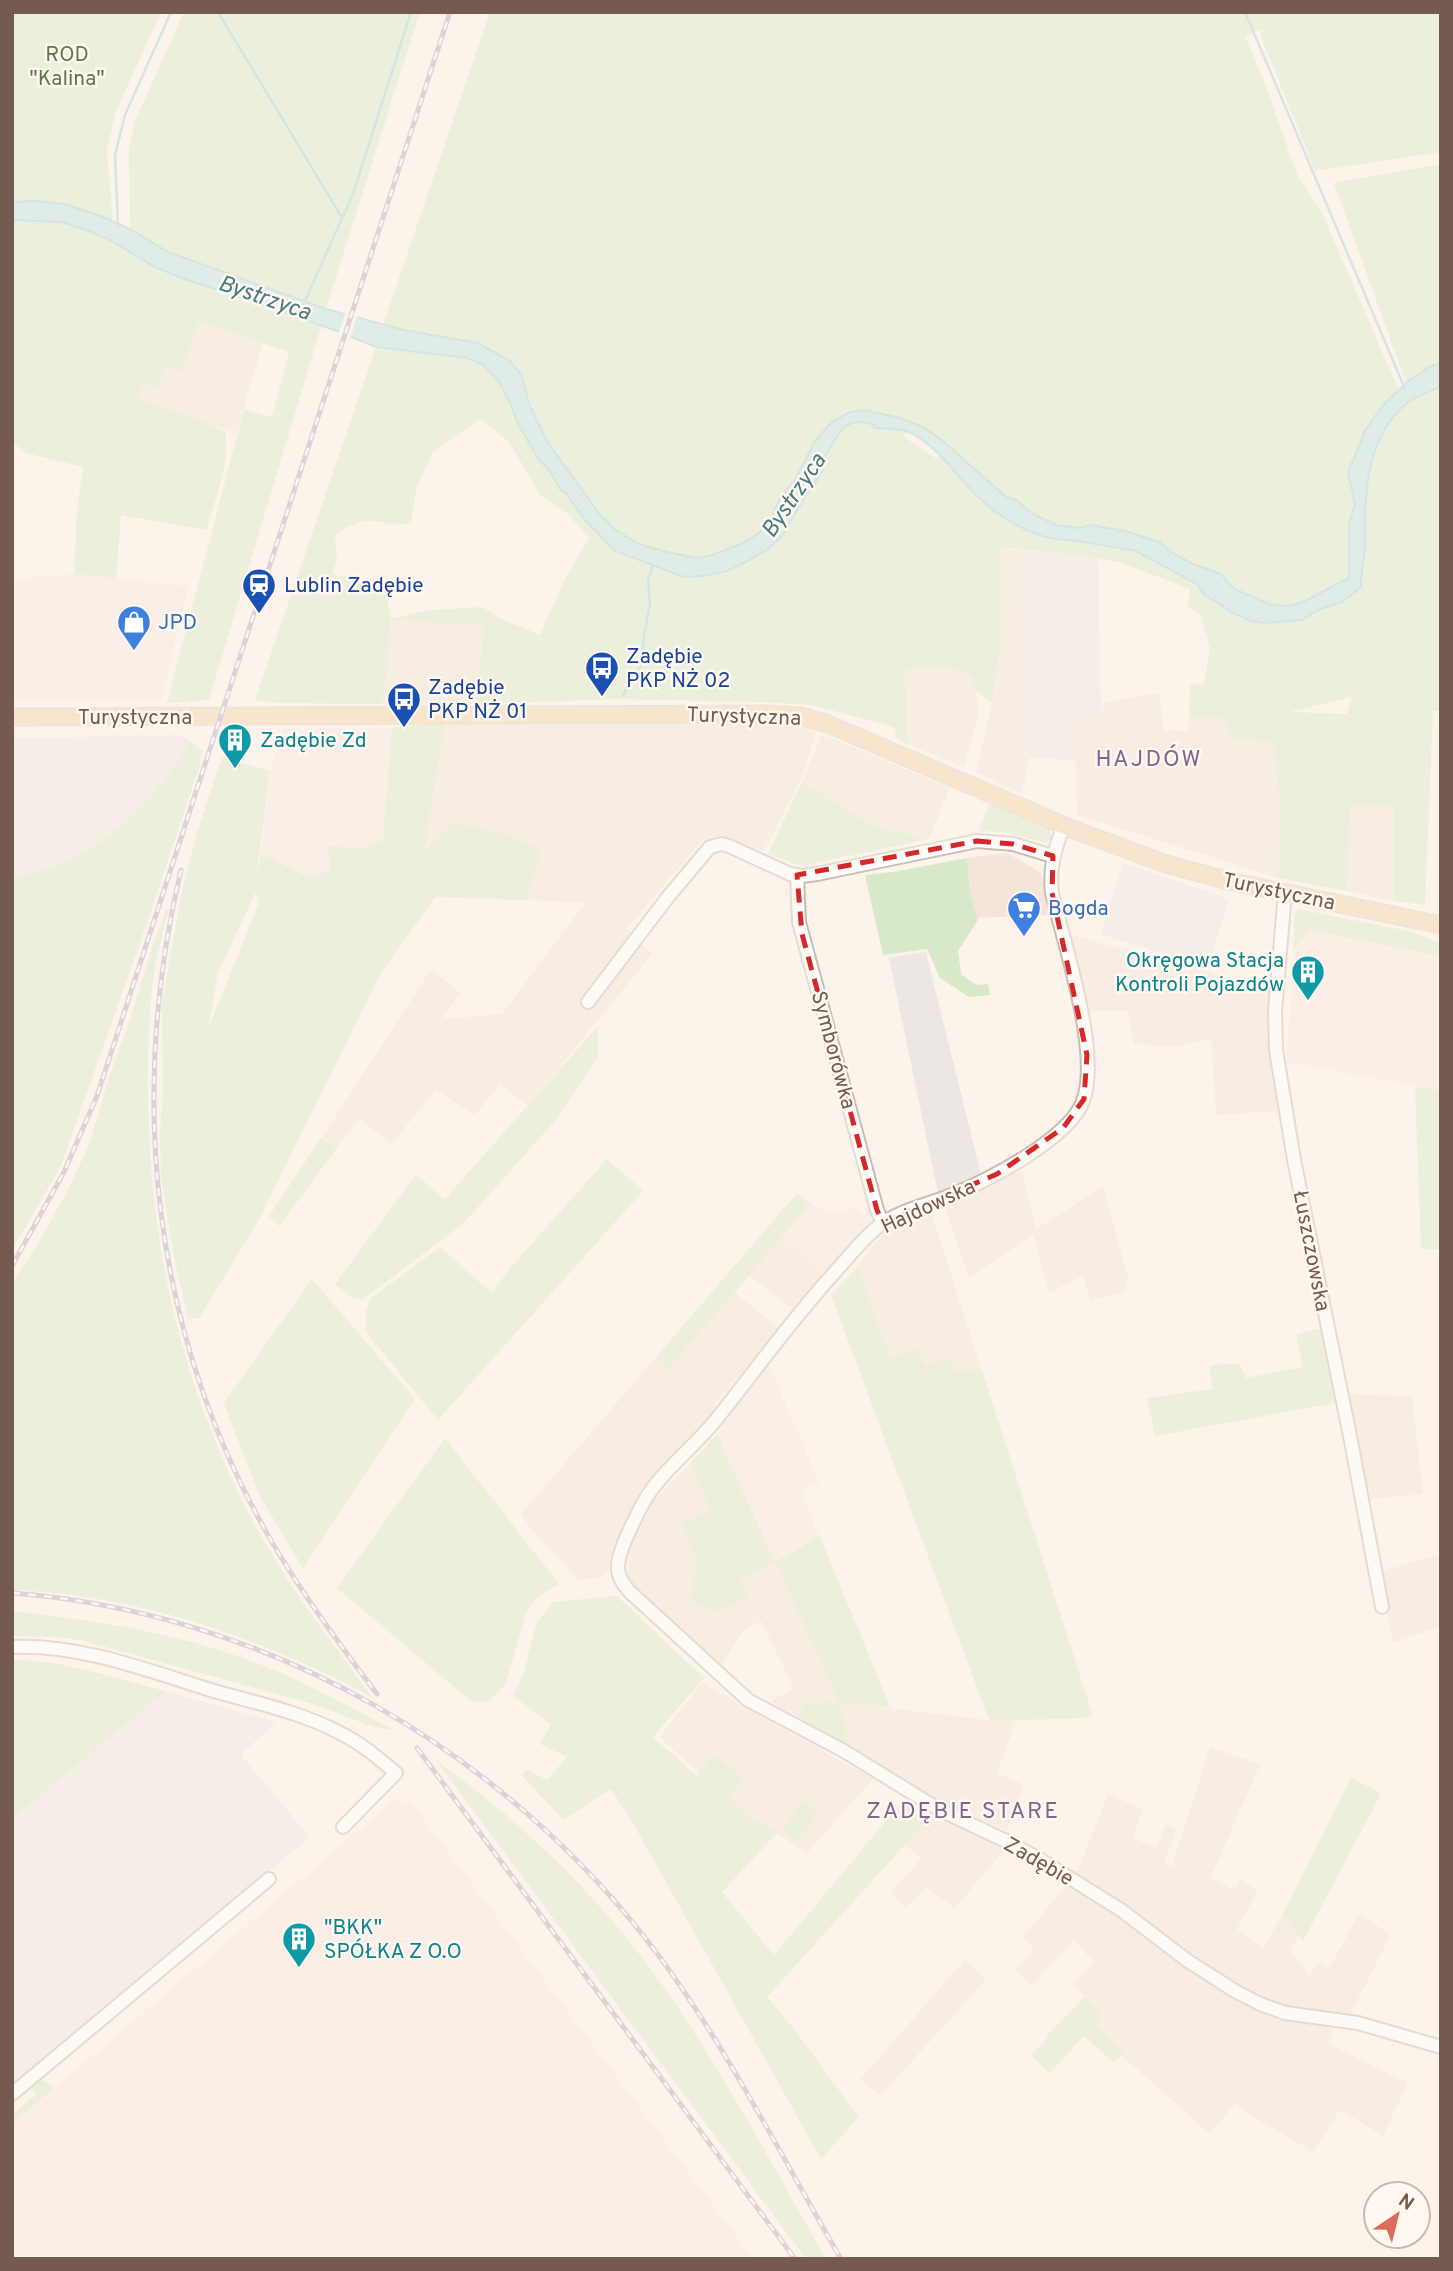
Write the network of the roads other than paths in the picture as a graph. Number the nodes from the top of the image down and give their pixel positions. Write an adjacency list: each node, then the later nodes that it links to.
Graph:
1 (12, 717): 2 (main road, Turystyczna)
2 (1064, 825): 3 (street, Hajdowska); 5 (main road, Turystyczna)
3 (1053, 856): 4 (street); 8 (street, Hajdowska)
4 (797, 876): 7 (street); 8 (street, Symborówka)
5 (1285, 892): 6 (main road, Turystyczna); 10 (street, Łuszczowska)
6 (1441, 925)
7 (588, 1002)
8 (883, 1223): 9 (street, Hajdowska)
9 (630, 1592): 14 (street, Zadębie)
10 (1381, 1607)
11 (12, 1647): 12 (street)
12 (343, 1827)
13 (269, 1879): 15 (street)
14 (1441, 2047)
15 (12, 2094)

